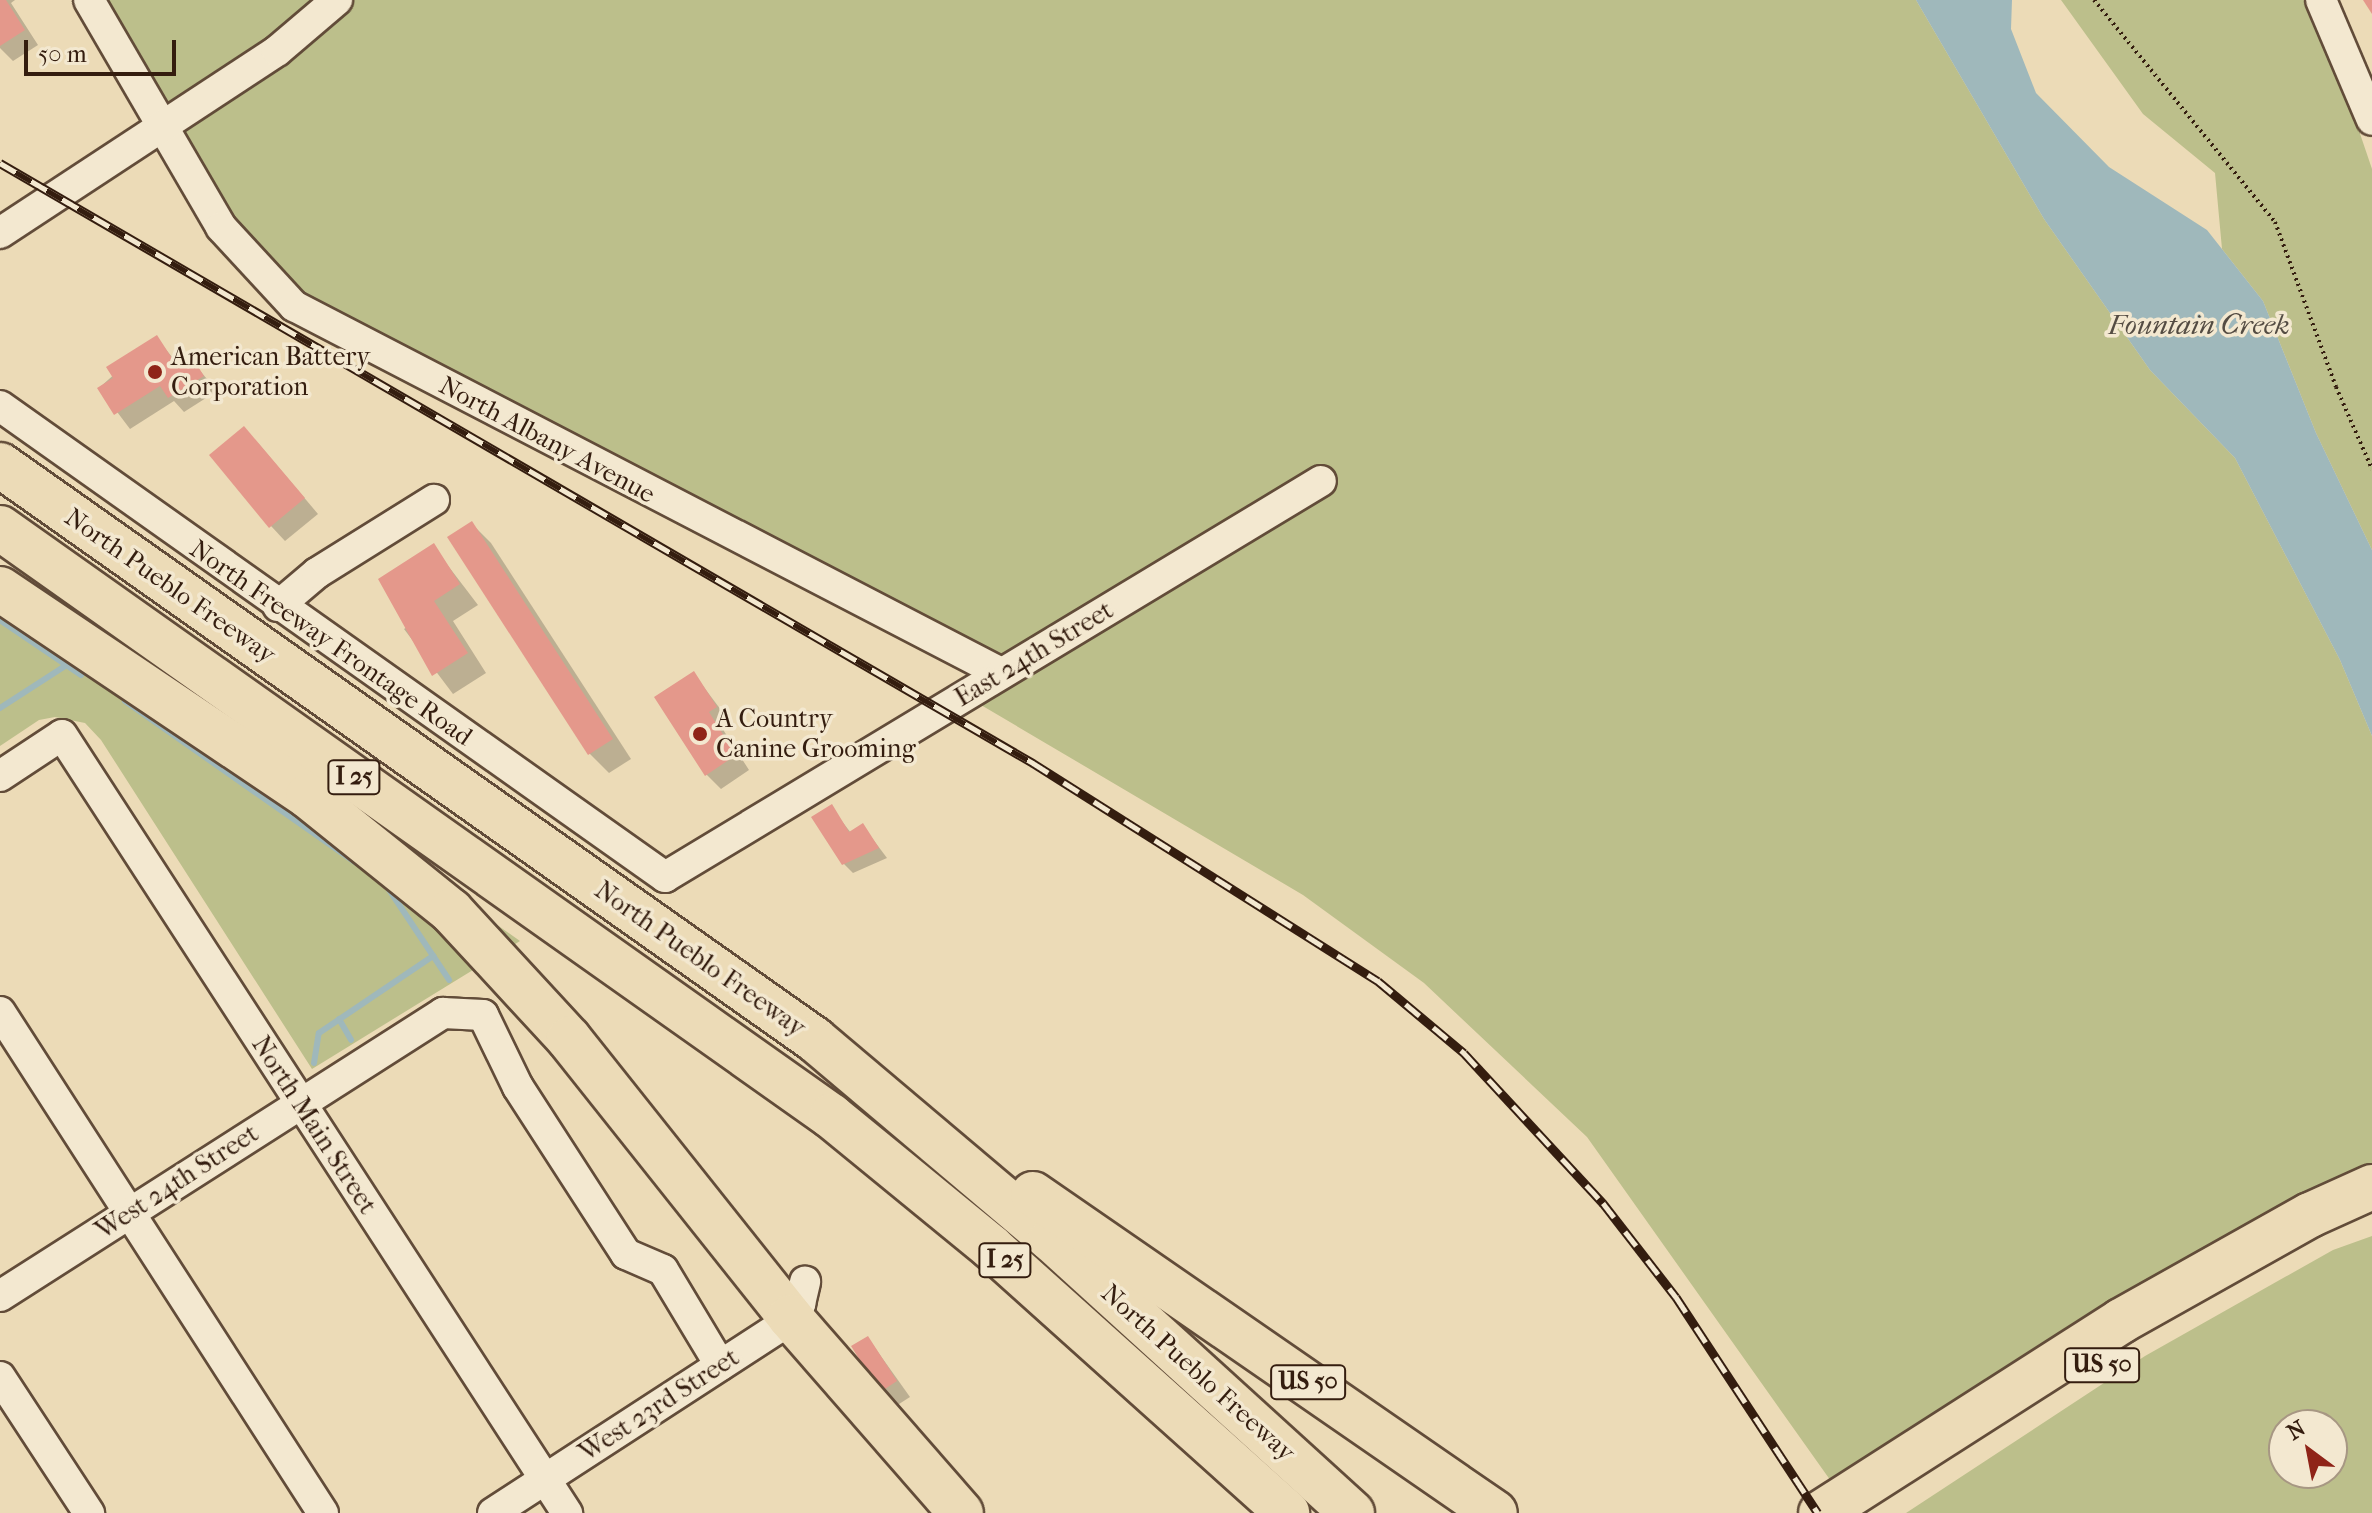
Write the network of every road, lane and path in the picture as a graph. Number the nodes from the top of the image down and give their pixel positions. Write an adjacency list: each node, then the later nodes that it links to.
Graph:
1 (89, 0): 6 (street, North Albany Avenue)
2 (337, 0): 6 (street)
3 (2094, 0): 10 (path)
4 (2321, 0): 5 (street)
5 (2372, 120)
6 (166, 125): 7 (street); 16 (street, North Albany Avenue)
7 (0, 233)
8 (0, 406): 15 (street, North Freeway Frontage Road)
9 (0, 465): 21 (highway, North Pueblo Freeway / I 25)
10 (2372, 469)
11 (1321, 481): 16 (street, East 24th Street)
12 (434, 500): 15 (street)
13 (0, 528): 37 (highway, North Pueblo Freeway / I 25)
14 (0, 589): 27 (highway)
15 (278, 606): 18 (street, North Freeway Frontage Road)
16 (1001, 673): 18 (street, East 24th Street)
17 (0, 776): 20 (street, North Main Street)
18 (665, 877)
19 (0, 1012): 23 (street)
20 (299, 1103): 23 (street, West 24th Street); 28 (street, West 24th Street); 30 (street, North Main Street)
21 (909, 1115): 38 (highway, North Pueblo Freeway / I 25); 39 (highway, US 50)
22 (2372, 1187): 25 (highway, US 50)
23 (131, 1212): 26 (street, West 24th Street); 33 (street)
24 (2372, 1217): 25 (highway, US 50)
25 (2318, 1226): 31 (highway, US 50)
26 (0, 1296)
27 (797, 1299): 28 (street, West 23rd Street); 36 (highway)
28 (720, 1365): 30 (street, West 23rd Street)
29 (0, 1377): 32 (street)
30 (546, 1479): 34 (street, West 23rd Street); 35 (street, North Main Street)
31 (1875, 1500): 40 (highway, US 50)
32 (89, 1513)
33 (323, 1513)
34 (493, 1513)
35 (567, 1513)
36 (961, 1513)
37 (1287, 1513)
38 (1352, 1513)
39 (1495, 1513)
40 (1821, 1513)

